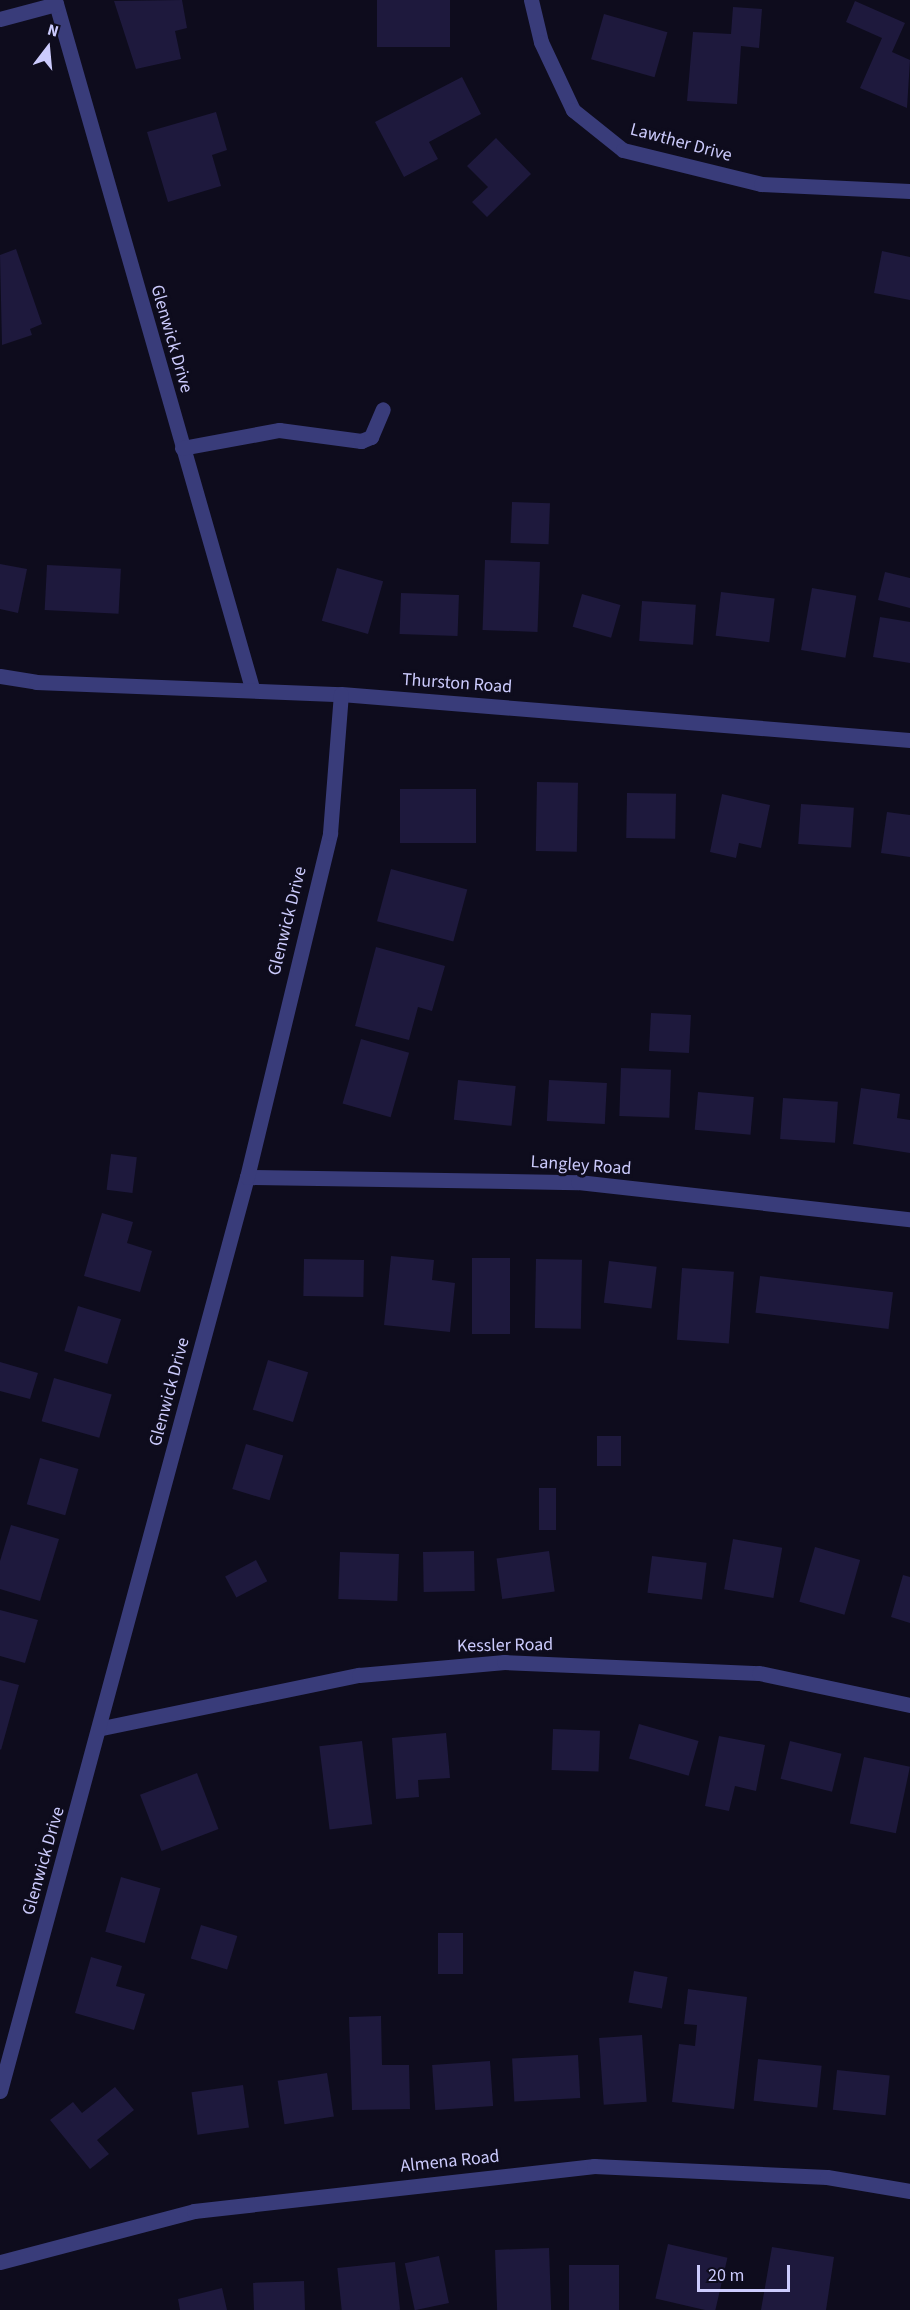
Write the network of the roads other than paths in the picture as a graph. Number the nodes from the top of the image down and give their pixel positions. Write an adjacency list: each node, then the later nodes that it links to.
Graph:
1 (531, 0): 4 (street, Lawther Drive)
2 (55, 2): 3 (street); 6 (street, Glenwick Drive)
3 (0, 19)
4 (910, 191)
5 (383, 409): 6 (street)
6 (182, 448): 8 (street, Glenwick Drive)
7 (0, 676): 8 (street, Thurston Road)
8 (252, 688): 9 (street, Thurston Road)
9 (341, 694): 10 (street, Thurston Road); 11 (street, Glenwick Drive)
10 (910, 740)
11 (247, 1177): 12 (street, Langley Road); 14 (street, Glenwick Drive)
12 (910, 1219)
13 (910, 1705): 14 (street, Kessler Road)
14 (102, 1728): 15 (street, Glenwick Drive)
15 (0, 2091)
16 (910, 2192): 17 (street, Almena Road)
17 (0, 2262)

